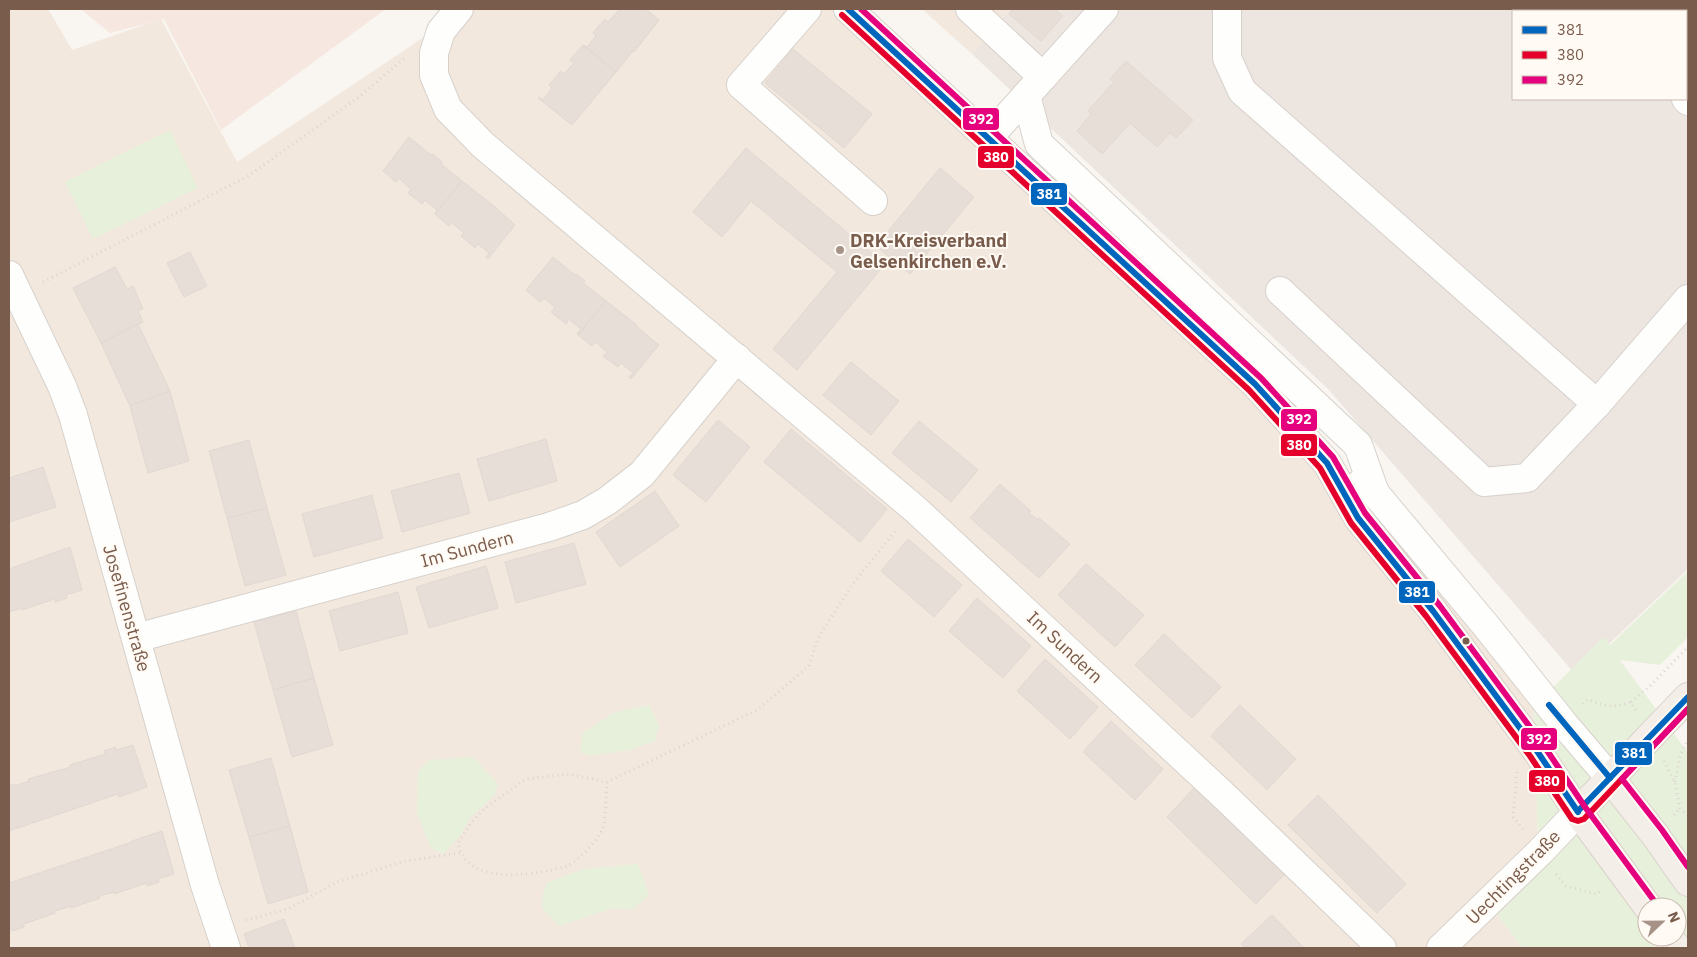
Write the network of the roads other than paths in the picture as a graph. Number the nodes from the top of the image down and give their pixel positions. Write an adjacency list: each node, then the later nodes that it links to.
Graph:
1 (460, 9): 13 (street, Im Sundern)
2 (808, 9): 9 (street)
3 (848, 9): 8 (street)
4 (970, 9): 7 (street)
5 (1104, 9): 7 (street)
6 (1227, 9): 14 (street)
7 (1035, 87): 8 (street); 16 (street)
8 (988, 138): 15 (street)
9 (874, 201)
10 (14, 285): 17 (street, Josefinenstraße)
11 (1280, 290): 14 (street)
12 (1688, 299): 14 (street)
13 (737, 358): 17 (street, Im Sundern); 24 (street, Im Sundern)
14 (1597, 404)
15 (1327, 462): 16 (street); 20 (street)
16 (1375, 493): 19 (street)
17 (136, 638): 23 (street, Josefinenstraße)
18 (1688, 697): 19 (main road, Uechtingstraße)
19 (1610, 778): 20 (main road, Uechtingstraße); 21 (main road)
20 (1578, 812): 22 (main road); 25 (street, Uechtingstraße)
21 (1688, 882)
22 (1641, 897)
23 (223, 938)
24 (1382, 948)
25 (1441, 948)

